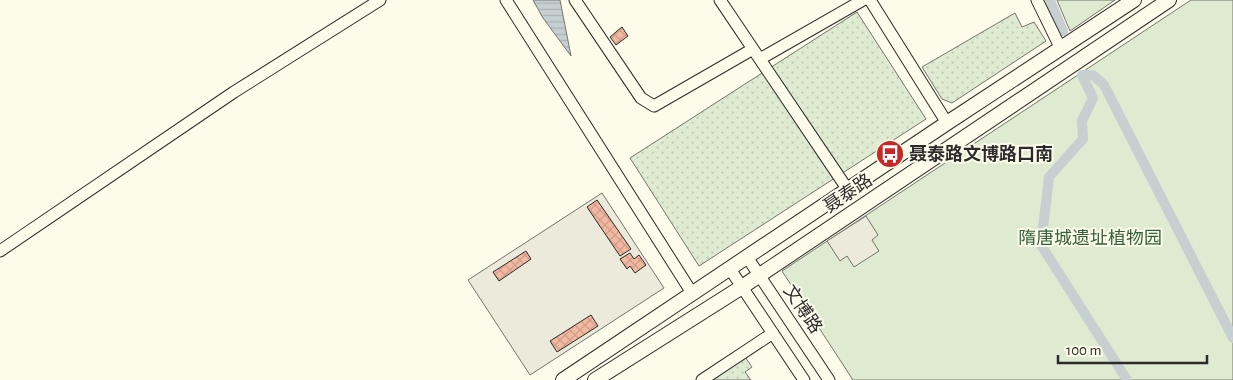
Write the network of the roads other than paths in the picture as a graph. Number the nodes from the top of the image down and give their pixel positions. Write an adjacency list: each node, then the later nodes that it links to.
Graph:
1 (380, 0): 15 (street)
2 (506, 0): 20 (street)
3 (575, 0): 10 (street)
4 (720, 0): 10 (street)
5 (864, 0): 12 (street)
6 (870, 0): 13 (street)
7 (1037, 0): 11 (street)
8 (1134, 0): 11 (main road, 聂泰路)
9 (1169, 0): 18 (main road, 聂泰路)
10 (753, 49): 12 (street)
11 (1061, 49): 13 (main road, 聂泰路)
12 (760, 59): 14 (street)
13 (947, 123): 14 (main road, 聂泰路)
14 (848, 190): 16 (main road, 聂泰路)
15 (0, 251)
16 (748, 257): 17 (main road, 聂泰路); 18 (street, 文博路)
17 (730, 269): 19 (street); 20 (main road, 聂泰路)
18 (759, 275): 19 (main road, 聂泰路); 26 (street, 文博路)
19 (742, 286): 21 (street); 23 (main road, 聂泰路)
20 (692, 294): 22 (main road, 聂泰路)
21 (773, 333): 24 (street); 25 (street)
22 (563, 380)
23 (596, 380)
24 (702, 380)
25 (804, 380)
26 (829, 380)

